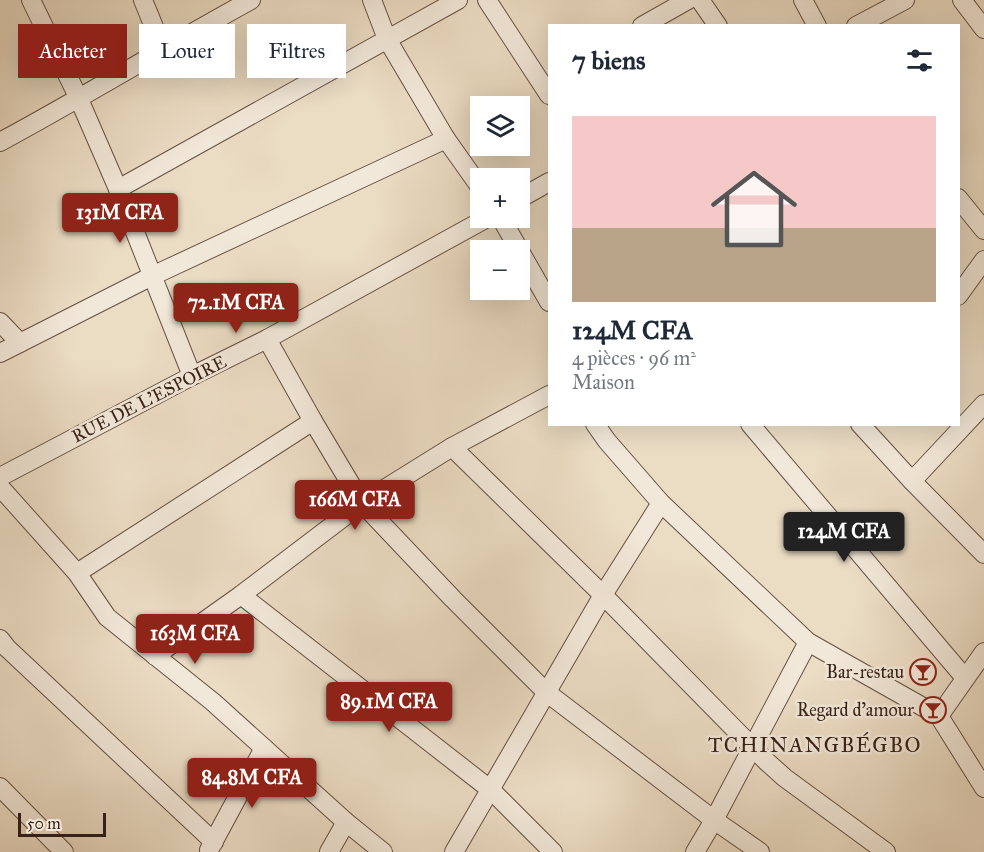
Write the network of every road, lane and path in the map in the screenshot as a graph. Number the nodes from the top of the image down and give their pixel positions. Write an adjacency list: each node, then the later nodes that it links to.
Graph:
1 (31, 0): 22 (street)
2 (143, 0): 12 (street)
3 (251, 0): 13 (street)
4 (372, 0): 19 (street)
5 (458, 0): 19 (street)
6 (487, 0): 21 (street)
7 (688, 0): 14 (street)
8 (700, 0): 15 (street)
9 (803, 0): 16 (street)
10 (905, 0): 17 (street)
11 (962, 0): 18 (street)
12 (153, 24)
13 (208, 24)
14 (646, 24)
15 (717, 24)
16 (816, 24)
17 (860, 24)
18 (984, 28)
19 (387, 39): 23 (street); 27 (street)
20 (139, 63): 22 (street)
21 (546, 85)
22 (79, 99): 24 (street); 27 (street)
23 (446, 140): 25 (street); 34 (street)
24 (0, 142)
25 (470, 173)
26 (548, 183): 28 (street)
27 (118, 189): 34 (street)
28 (530, 193)
29 (961, 205): 32 (street)
30 (470, 227): 38 (street, RUE DE L'ESPOIRE)
31 (507, 228): 36 (street)
32 (984, 230)
33 (984, 260): 35 (street)
34 (152, 276): 39 (street); 41 (street)
35 (960, 293)
36 (548, 300)
37 (0, 322): 39 (street)
38 (267, 339): 41 (street, RUE DE L'ESPOIRE); 44 (street)
39 (20, 343): 40 (street)
40 (0, 353)
41 (192, 376): 49 (street, RUE DE L'ESPOIRE)
42 (548, 396): 48 (street)
43 (981, 414): 50 (street)
44 (313, 421): 52 (street); 55 (street)
45 (597, 426): 53 (street)
46 (752, 426): 62 (street)
47 (864, 426): 50 (street)
48 (452, 447): 52 (street); 57 (street)
49 (0, 477)
50 (912, 481): 54 (street)
51 (0, 487): 55 (street)
52 (362, 503): 56 (street); 63 (street)
53 (661, 503): 57 (street); 58 (street)
54 (984, 554)
55 (77, 573): 61 (street)
56 (241, 595): 61 (street); 69 (street)
57 (603, 595): 63 (street); 65 (street)
58 (808, 642): 64 (street); 65 (street)
59 (2, 647): 72 (street)
60 (984, 651): 62 (street)
61 (155, 656): 66 (street)
62 (965, 678): 64 (street)
63 (546, 692): 69 (street); 70 (street)
64 (939, 716): 68 (street)
65 (753, 746): 70 (street); 80 (street)
66 (264, 748): 71 (street); 72 (street)
67 (0, 788): 73 (street)
68 (984, 788)
69 (491, 790): 76 (street); 77 (street)
70 (714, 820): 78 (street); 79 (street)
71 (346, 822): 74 (street); 75 (street)
72 (211, 847)
73 (64, 852)
74 (329, 852)
75 (383, 852)
76 (454, 852)
77 (553, 852)
78 (695, 852)
79 (760, 852)
80 (886, 852)

